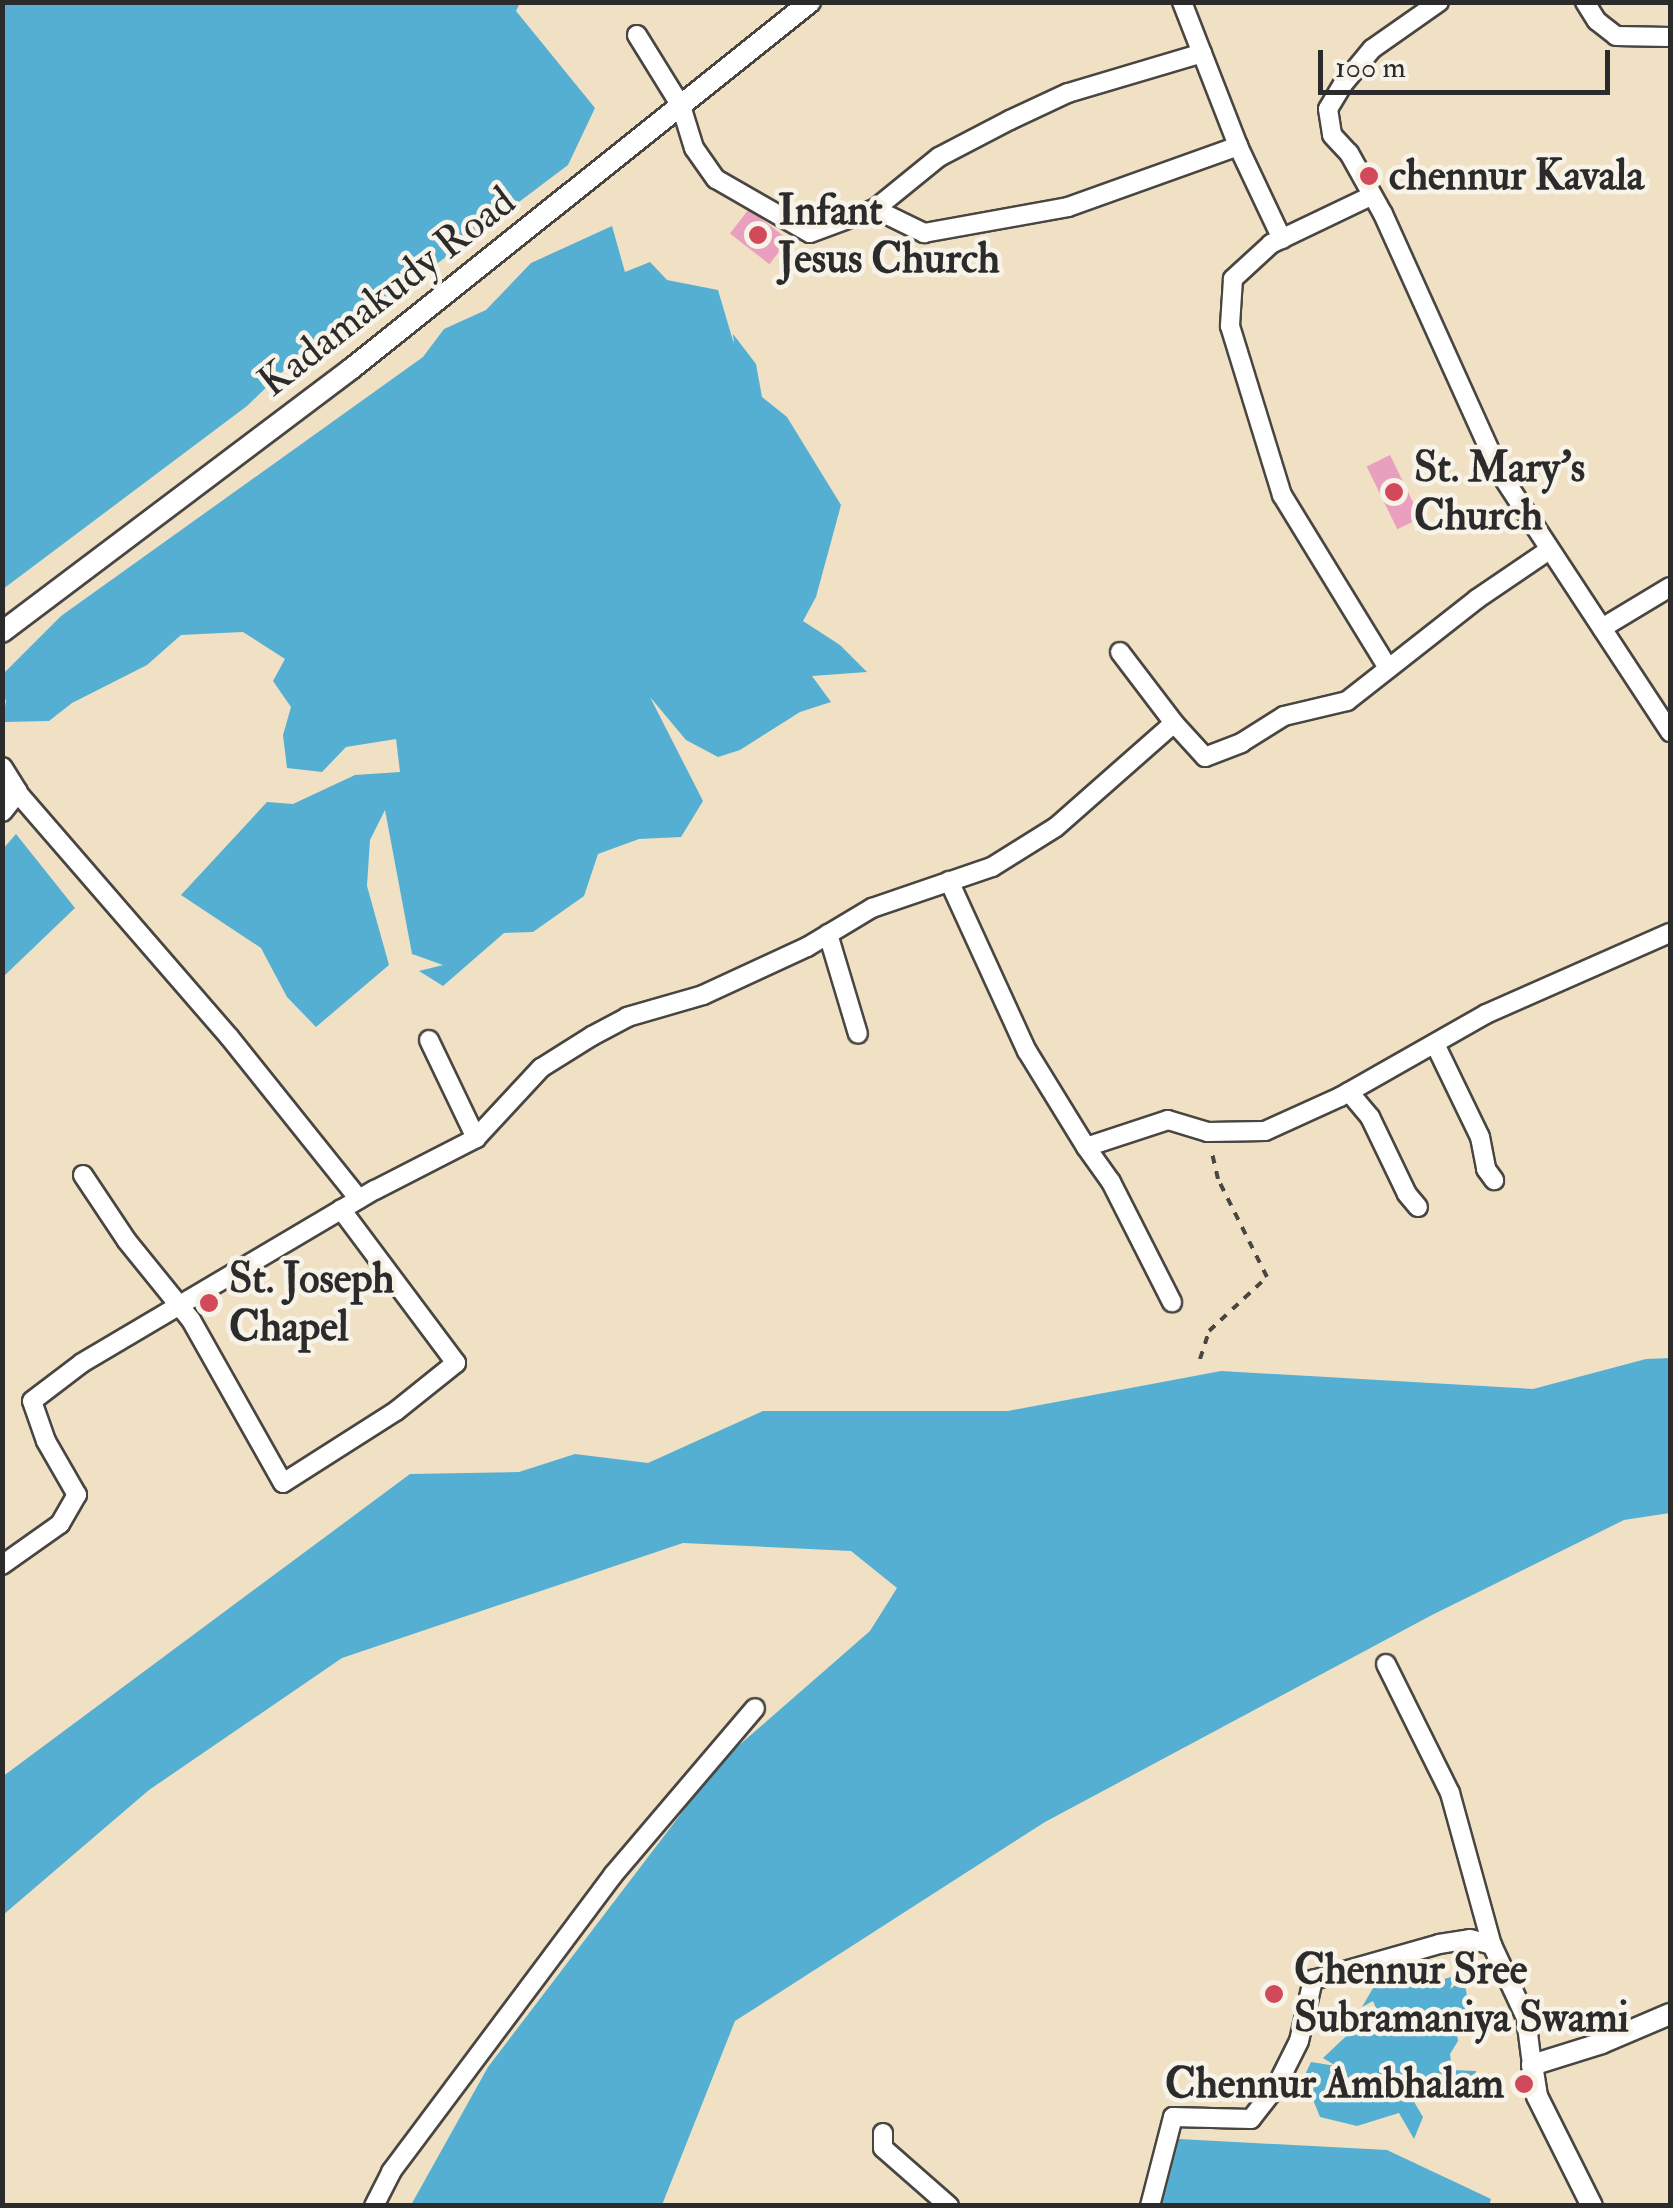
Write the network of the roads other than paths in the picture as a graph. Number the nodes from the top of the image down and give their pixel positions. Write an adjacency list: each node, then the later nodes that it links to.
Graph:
1 (810, 2): 8 (street, Kadamakudy Road)
2 (1182, 2): 7 (street)
3 (1440, 2): 10 (street)
4 (1586, 2): 6 (street)
5 (637, 36): 8 (street)
6 (1670, 36)
7 (1202, 53): 9 (street); 11 (street)
8 (682, 106): 11 (street); 16 (street, Kadamakudy Road)
9 (1238, 146): 11 (street); 12 (street)
10 (1371, 196): 12 (street); 13 (street)
11 (875, 208)
12 (1282, 239): 18 (street)
13 (1549, 550): 15 (street); 18 (street)
14 (1670, 587): 15 (street)
15 (1602, 628): 20 (street)
16 (2, 632)
17 (1120, 652): 19 (street)
18 (1388, 668): 19 (street)
19 (1174, 723): 24 (street)
20 (1670, 732)
21 (2, 768): 22 (street)
22 (17, 792): 23 (street); 35 (street)
23 (2, 811)
24 (949, 881): 26 (street); 32 (street)
25 (1670, 933): 29 (street)
26 (828, 934): 27 (street); 31 (street)
27 (858, 1034)
28 (429, 1040): 31 (street)
29 (1434, 1044): 30 (street); 34 (street)
30 (1349, 1092): 32 (street); 36 (street)
31 (476, 1138): 35 (street)
32 (1086, 1148): 38 (street)
33 (84, 1175): 39 (street)
34 (1494, 1180)
35 (360, 1199): 37 (street)
36 (1418, 1207)
37 (341, 1209): 39 (street); 39 (street)
38 (1172, 1302)
39 (178, 1304): 40 (street)
40 (2, 1565)
41 (1386, 1664): 43 (street)
42 (755, 1708): 47 (street)
43 (1492, 1945): 45 (street); 49 (street)
44 (1670, 2014): 45 (street)
45 (1532, 2065): 50 (street)
46 (883, 2133): 48 (street)
47 (374, 2206)
48 (949, 2206)
49 (1150, 2206)
50 (1592, 2206)

